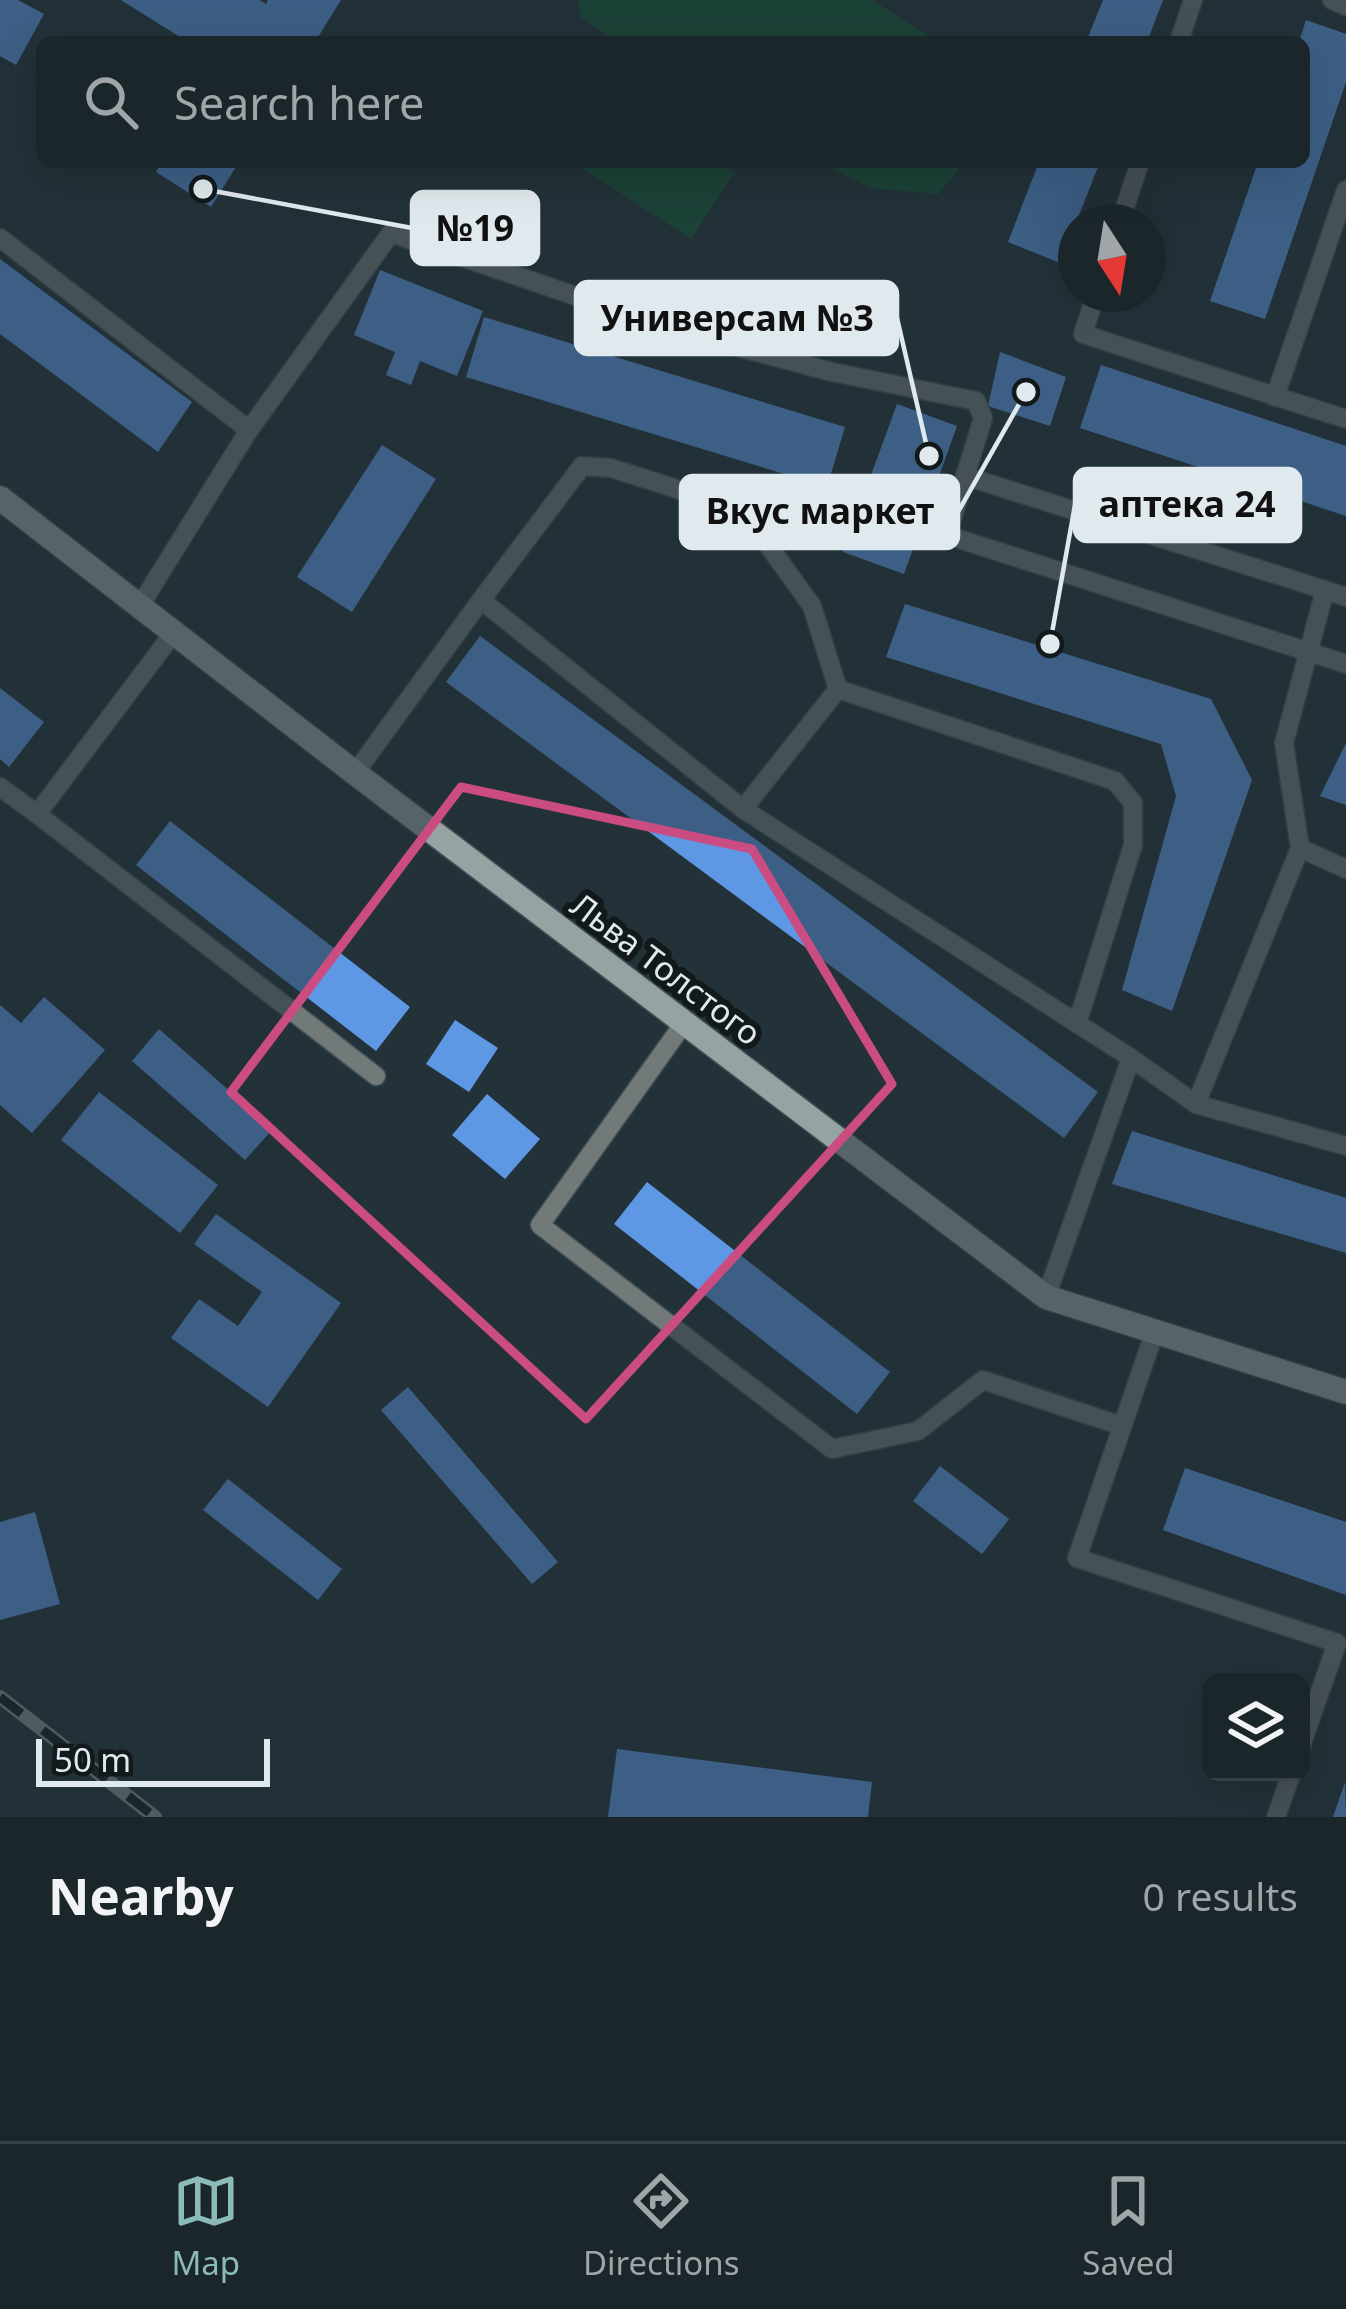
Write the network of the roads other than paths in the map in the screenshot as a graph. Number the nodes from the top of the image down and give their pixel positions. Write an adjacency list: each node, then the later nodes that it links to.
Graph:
1 (1193, 0): 4 (lane)
2 (1331, 0): 3 (lane)
3 (1346, 6)
4 (1181, 36)
5 (1137, 168): 7 (lane)
6 (1346, 190): 10 (lane)
7 (1126, 204)
8 (0, 238): 12 (lane)
9 (1090, 312): 10 (lane)
10 (1275, 397): 11 (lane)
11 (1346, 419)
12 (248, 430): 13 (lane); 18 (lane)
13 (965, 476): 15 (lane); 20 (lane)
14 (0, 498): 18 (street, Льва Толстого)
15 (1325, 590): 16 (lane); 20 (lane)
16 (1346, 597)
17 (481, 600): 22 (lane); 23 (lane); 25 (lane)
18 (141, 604): 19 (street, Льва Толстого)
19 (175, 631): 23 (street, Льва Толстого); 26 (lane)
20 (1307, 651): 21 (lane); 27 (lane)
21 (1346, 664)
22 (838, 689): 25 (lane); 30 (lane)
23 (355, 773): 29 (street, Льва Толстого)
24 (0, 787): 26 (lane)
25 (743, 809): 30 (lane)
26 (37, 814): 32 (lane)
27 (1300, 848): 28 (lane); 33 (lane)
28 (1346, 869)
29 (684, 1023): 35 (street, Льва Толстого); 38 (lane)
30 (1077, 1024): 31 (lane)
31 (1131, 1058): 33 (lane); 35 (lane)
32 (376, 1076)
33 (1196, 1104): 34 (lane)
34 (1346, 1146)
35 (1046, 1297): 36 (street, Льва Толстого)
36 (1155, 1331): 37 (street, Льва Толстого); 38 (lane)
37 (1346, 1392)
38 (1122, 1426): 39 (lane)
39 (1310, 1720)
40 (1289, 1781): 41 (lane)
41 (1276, 1817)

